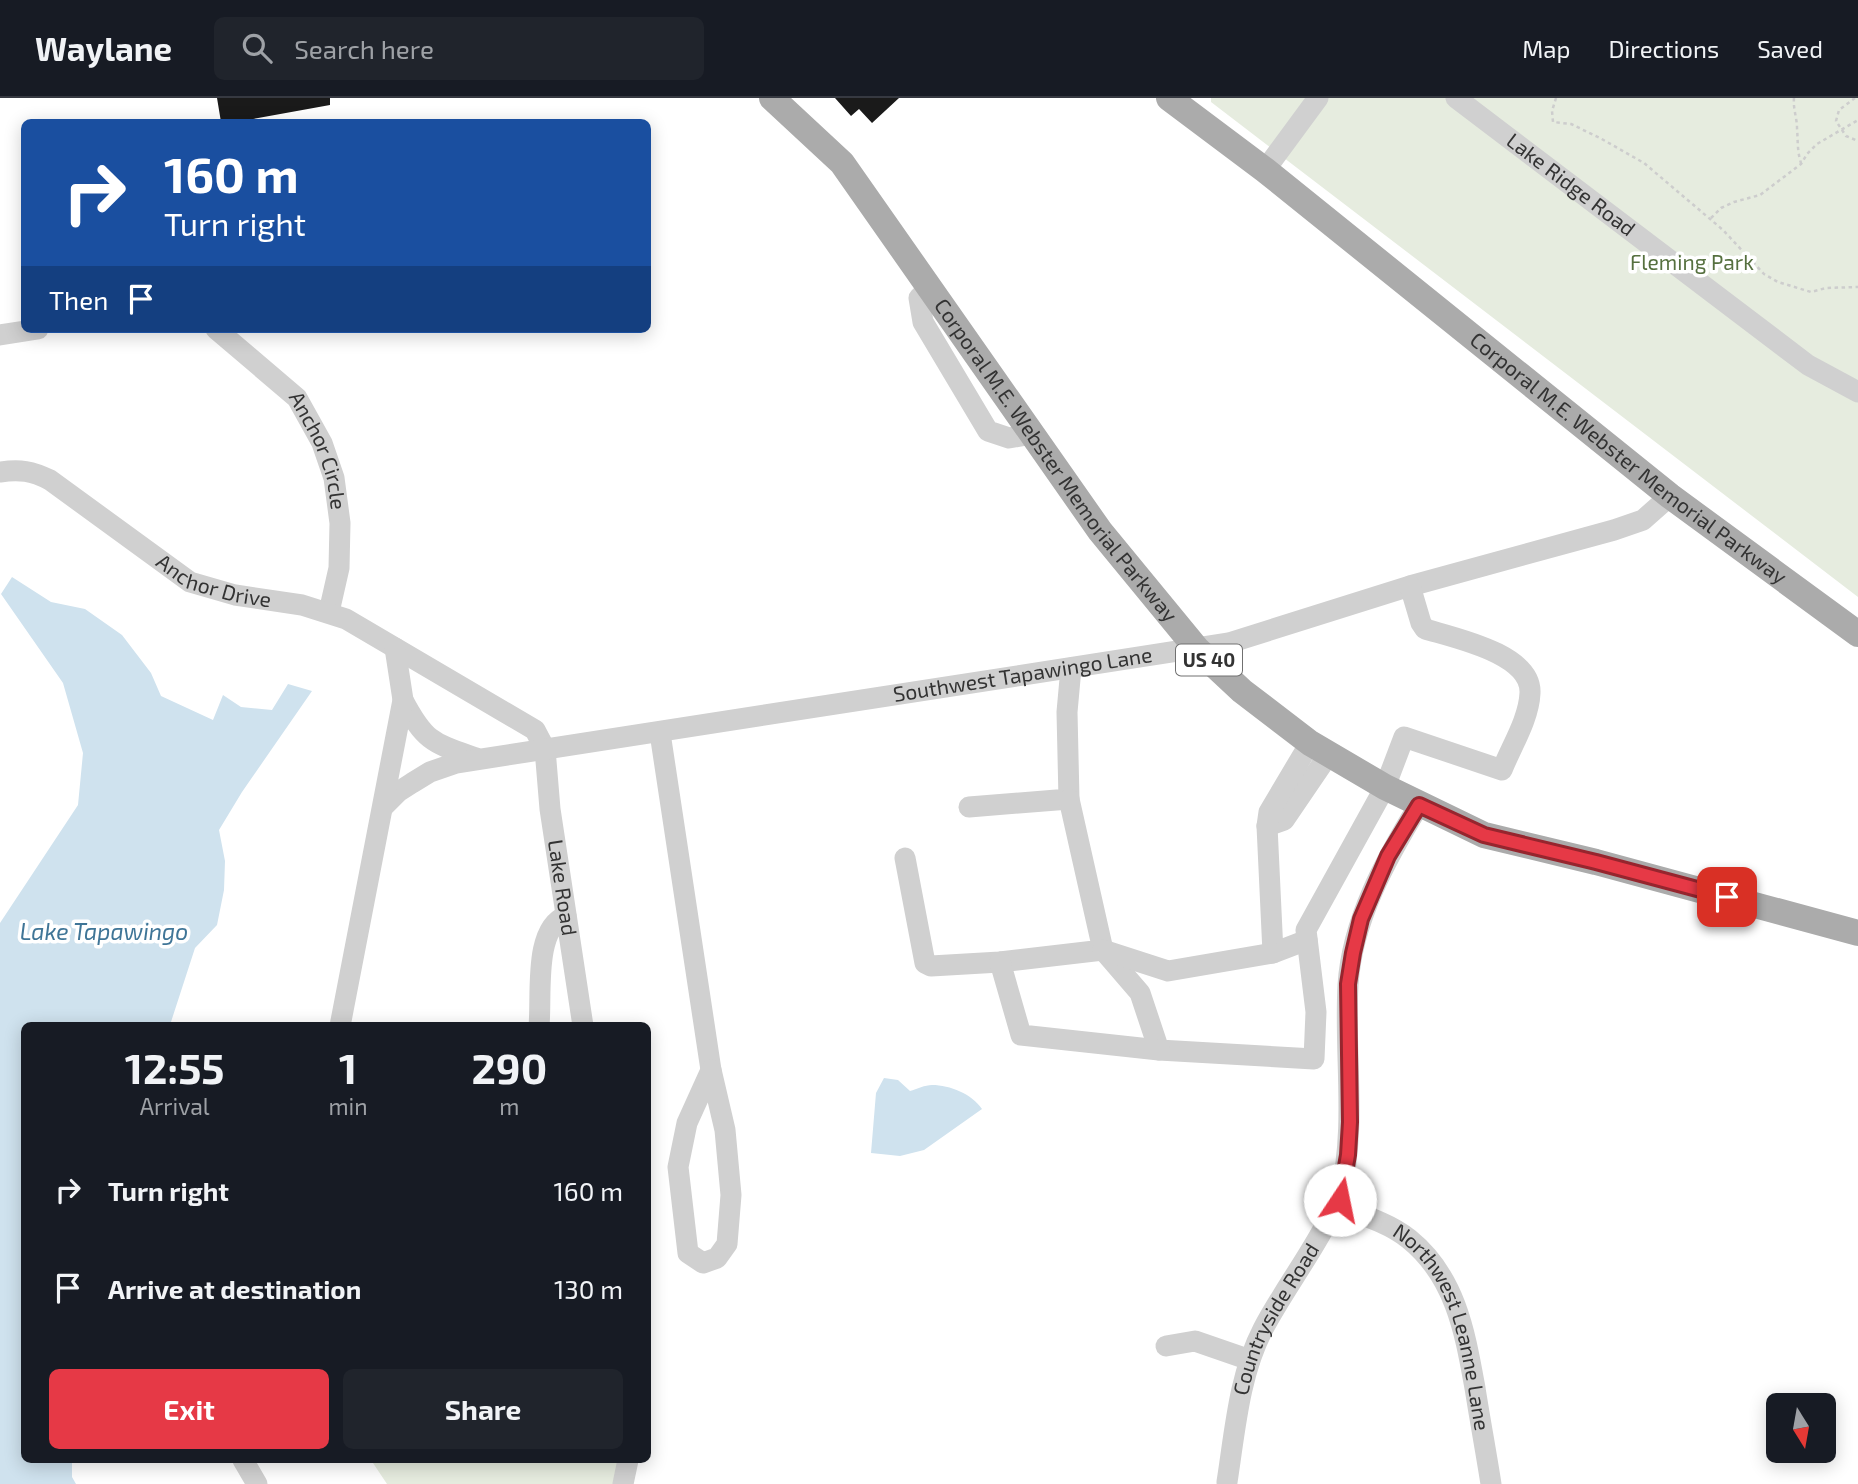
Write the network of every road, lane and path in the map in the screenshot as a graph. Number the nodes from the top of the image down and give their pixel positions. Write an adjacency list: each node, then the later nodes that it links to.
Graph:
1 (772, 98): 25 (main road, Corporal M.E. Webster Memorial Parkway / US 40)
2 (1169, 98): 12 (main road, Corporal M.E. Webster Memorial Parkway)
3 (1318, 98): 12 (street)
4 (1456, 98): 18 (street, Lake Ridge Road)
5 (1556, 98): 13 (path)
6 (1794, 98): 11 (path)
7 (1855, 98): 9 (path)
8 (1858, 120): 9 (path)
9 (1844, 131): 10 (path); 11 (path)
10 (1858, 141)
11 (1801, 164): 13 (path)
12 (1265, 170): 20 (main road, Corporal M.E. Webster Memorial Parkway)
13 (1710, 218): 14 (path)
14 (1858, 287)
15 (21, 332): 17 (street)
16 (221, 333): 22 (street, Anchor Circle)
17 (0, 335)
18 (1858, 392)
19 (0, 472): 22 (street, Anchor Drive)
20 (1670, 496): 21 (street, Southwest Tapawingo Lane); 23 (main road, Corporal M.E. Webster Memorial Parkway)
21 (1410, 586): 25 (street, Southwest Tapawingo Lane); 32 (street)
22 (329, 612): 24 (street, Anchor Drive)
23 (1858, 634)
24 (395, 648): 27 (street); 30 (street, Anchor Drive)
25 (1197, 649): 26 (street, Southwest Tapawingo Lane); 29 (main road, Corporal M.E. Webster Memorial Parkway / US 40)
26 (1071, 668): 28 (street, Southwest Tapawingo Lane); 33 (street)
27 (404, 700): 31 (street); 35 (street)
28 (660, 733): 30 (street, Southwest Tapawingo Lane); 48 (street)
29 (1320, 748): 32 (main road, Corporal M.E. Webster Memorial Parkway / US 40); 42 (street)
30 (545, 749): 31 (street, Southwest Tapawingo Lane); 38 (street, Lake Road)
31 (478, 759): 35 (street)
32 (1385, 787): 34 (main road, Corporal M.E. Webster Memorial Parkway / US 40); 40 (street)
33 (1069, 799): 36 (street); 41 (street)
34 (1419, 805): 39 (main road, Corporal M.E. Webster Memorial Parkway / US 40); 49 (street, Countryside Road)
35 (383, 807): 44 (street)
36 (969, 807)
37 (905, 858): 43 (street)
38 (566, 916): 45 (street); 46 (street, Lake Road)
39 (1858, 933)
40 (1307, 940): 42 (street); 47 (street)
41 (1103, 950): 42 (street); 43 (street); 47 (street)
42 (1273, 953)
43 (1000, 962): 47 (street)
44 (341, 1022)
45 (539, 1022)
46 (582, 1022)
47 (1159, 1050)
48 (711, 1070): 48 (street)
49 (1336, 1206): 51 (street, Countryside Road); 57 (street, Northwest Leanne Lane)
50 (1166, 1346): 51 (street)
51 (1250, 1360): 54 (street, Countryside Road)
52 (245, 1463): 55 (street)
53 (627, 1463): 56 (street)
54 (1227, 1482)
55 (257, 1484)
56 (623, 1484)
57 (1491, 1484)

